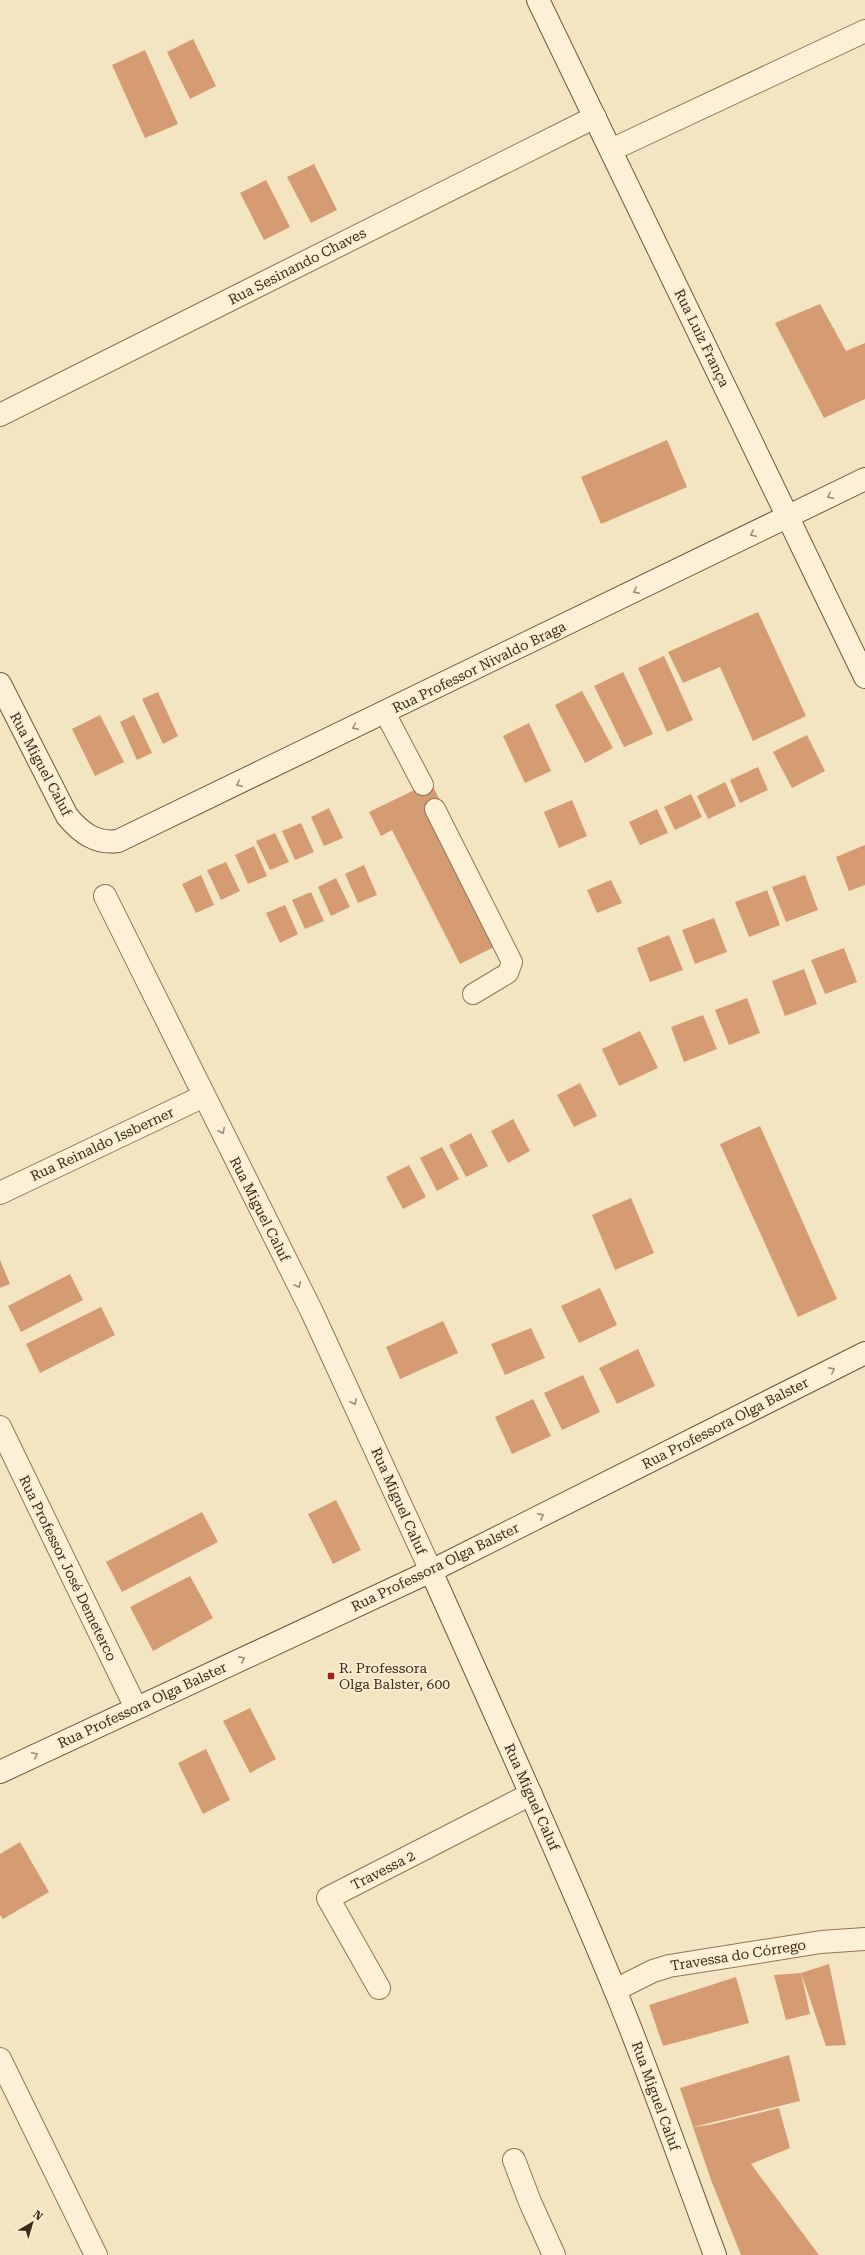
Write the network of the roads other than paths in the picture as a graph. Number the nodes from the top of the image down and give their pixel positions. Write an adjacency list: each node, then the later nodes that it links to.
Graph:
1 (538, 0): 3 (street, Rua Luiz França)
2 (865, 31): 4 (street)
3 (595, 117): 4 (street, Rua Luiz França); 5 (street, Rua Sesinando Chaves)
4 (611, 150): 7 (street, Rua Luiz França)
5 (0, 415)
6 (865, 479): 7 (street, Rua Professor Nivaldo Braga, one-way to 7)
7 (788, 517): 8 (street, Rua Luiz França); 10 (street, Rua Professor Nivaldo Braga, one-way to 10)
8 (865, 676)
9 (0, 684): 13 (street, Rua Miguel Caluf)
10 (385, 713): 11 (lane); 13 (street, Rua Professor Nivaldo Braga, one-way to 13)
11 (423, 785)
12 (435, 808): 15 (lane)
13 (90, 837)
14 (105, 896): 16 (street, Rua Miguel Caluf)
15 (473, 994)
16 (204, 1096): 17 (street, Rua Reinaldo Issberner); 20 (street, Rua Miguel Caluf, one-way to 20)
17 (0, 1193)
18 (865, 1353): 20 (street, Rua Professora Olga Balster, one-way to 18)
19 (0, 1427): 21 (street, Rua Professor José Demeterco)
20 (431, 1571): 21 (street, Rua Professora Olga Balster, one-way to 20); 23 (street, Rua Miguel Caluf)
21 (136, 1708): 22 (street, Rua Professora Olga Balster, one-way to 21)
22 (0, 1772)
23 (531, 1794): 25 (street, Travessa 2); 26 (street, Rua Miguel Caluf)
24 (865, 1939): 26 (street, Travessa do Córrego)
25 (379, 1988)
26 (615, 1990): 31 (street, Rua Miguel Caluf)
27 (0, 2058): 29 (street)
28 (514, 2160): 30 (street)
29 (96, 2255)
30 (554, 2255)
31 (715, 2255)

